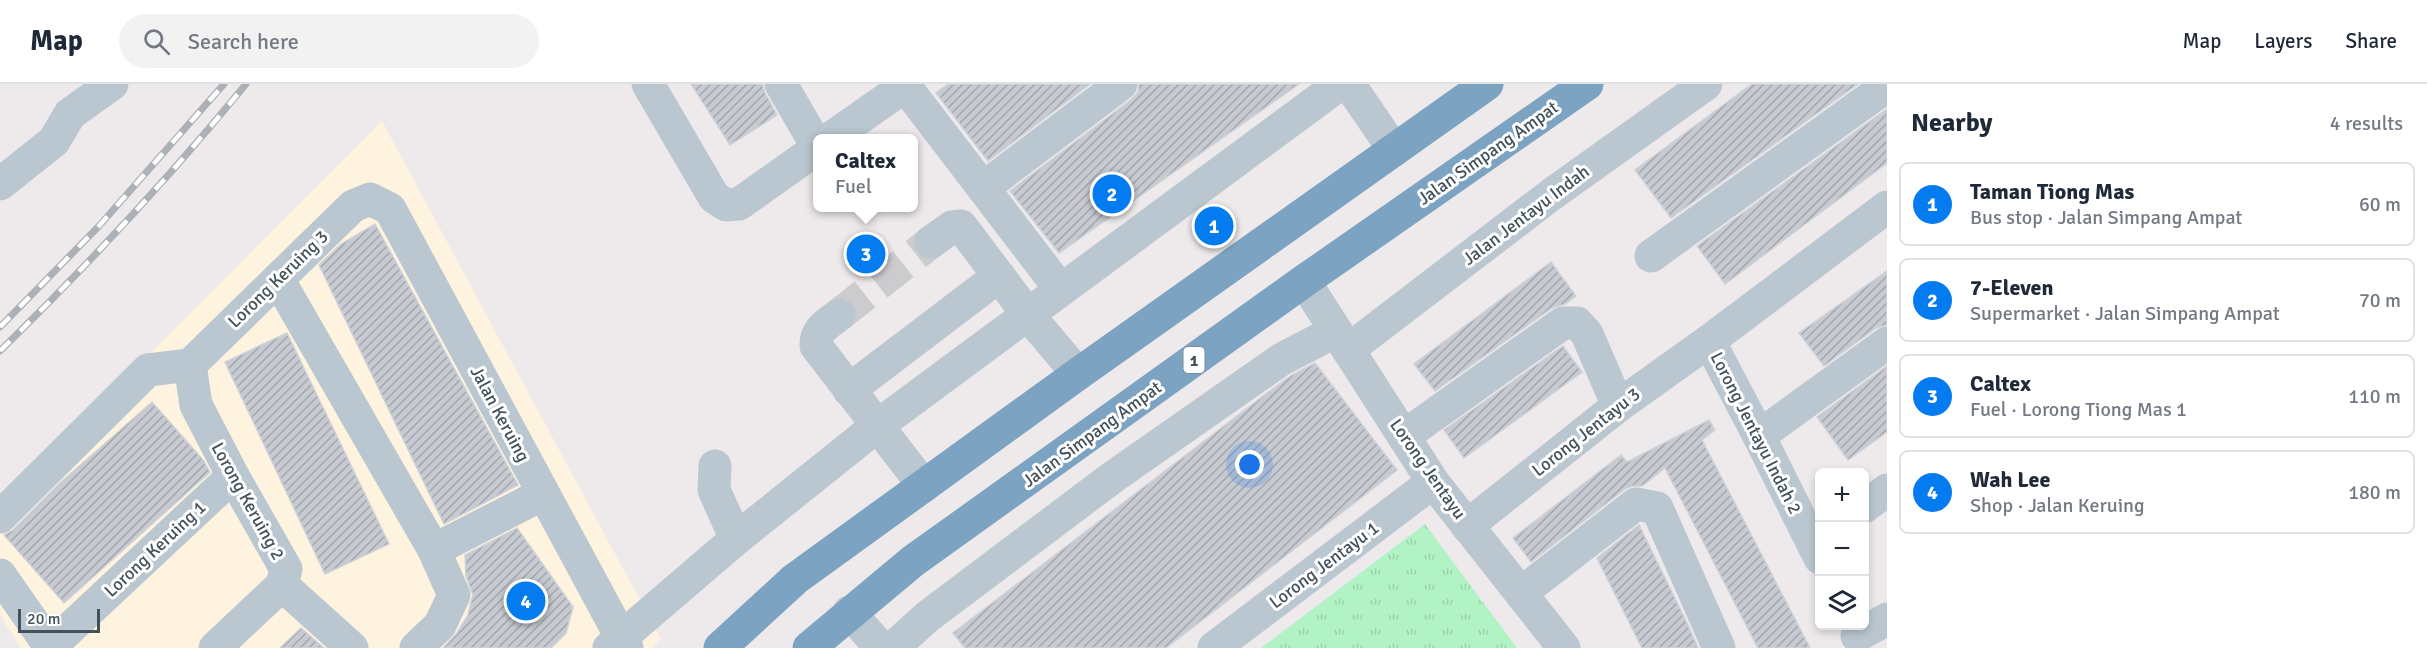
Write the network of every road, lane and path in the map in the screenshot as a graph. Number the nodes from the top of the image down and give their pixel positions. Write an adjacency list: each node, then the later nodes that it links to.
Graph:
1 (112, 84): 16 (street)
2 (648, 84): 15 (street)
3 (781, 84): 13 (street)
4 (1121, 84): 17 (street)
5 (1340, 84): 25 (street, Jalan Keruing)
6 (1349, 84): 14 (street)
7 (1487, 84): 14 (highway)
8 (1587, 84): 24 (highway, Jalan Simpang Ampat / 1)
9 (1706, 84): 28 (street, Jalan Jentayu Indah)
10 (906, 85): 12 (street); 17 (street)
11 (1887, 86): 21 (street)
12 (837, 134)
13 (813, 139)
14 (1394, 150): 32 (highway)
15 (813, 152)
16 (0, 184)
17 (983, 188): 25 (street)
18 (370, 199): 23 (street, Lorong Keruing 3); 43 (street, Jalan Keruing)
19 (1887, 207): 29 (street, Lorong Jentayu 3)
20 (931, 242): 22 (street)
21 (1651, 256)
22 (999, 276): 27 (street); 33 (street)
23 (278, 279): 31 (street, Lorong Keruing 3); 49 (street)
24 (1304, 281): 28 (street, Lorong Jentayu); 53 (highway, Jalan Simpang Ampat / 1)
25 (1061, 290): 27 (street, Jalan Keruing)
26 (838, 315): 33 (street)
27 (1029, 316): 32 (street); 35 (street, Jalan Keruing)
28 (1342, 341): 36 (street, Lorong Jentayu); 64 (street, Jalan Jentayu Indah)
29 (1709, 341): 34 (street, Lorong Jentayu 3); 37 (street, Lorong Jentayu Indah 2)
30 (1887, 344): 37 (street)
31 (190, 365): 39 (street, Lorong Keruing 2); 45 (street)
32 (1078, 374): 41 (highway)
33 (849, 390): 35 (street)
34 (1618, 406): 36 (street); 46 (street, Lorong Jentayu 3)
35 (877, 426): 41 (street); 47 (street, Jalan Keruing)
36 (1404, 436): 40 (street, Lorong Jentayu)
37 (1759, 436): 48 (street, Lorong Jentayu Indah 2)
38 (715, 466): 47 (street)
39 (233, 476): 51 (street, Lorong Keruing 2); 57 (street, Lorong Keruing 1)
40 (1433, 482): 46 (street, Lorong Jentayu); 65 (street, Lorong Jentayu 1)
41 (924, 486): 61 (highway)
42 (1887, 490): 44 (street)
43 (543, 494): 49 (street); 56 (street, Jalan Keruing)
44 (1869, 503)
45 (0, 517)
46 (1467, 525): 52 (street, Lorong Jentayu)
47 (736, 539): 56 (street, Jalan Keruing)
48 (1815, 543)
49 (434, 550): 60 (street)
50 (0, 575): 57 (street, Lorong Keruing 1)
51 (282, 585): 58 (street, Lorong Keruing 2); 59 (street)
52 (1521, 593): 66 (street, Lorong Jentayu); 67 (street)
53 (849, 612): 62 (highway, Jalan Simpang Ampat / 1); 63 (street)
54 (1887, 618): 55 (street)
55 (1858, 636)
56 (618, 645)
57 (51, 647)
58 (215, 648)
59 (352, 648)
60 (416, 648)
61 (720, 648)
62 (809, 648)
63 (880, 648)
64 (893, 648)
65 (1214, 648)
66 (1564, 648)
67 (1719, 648)

